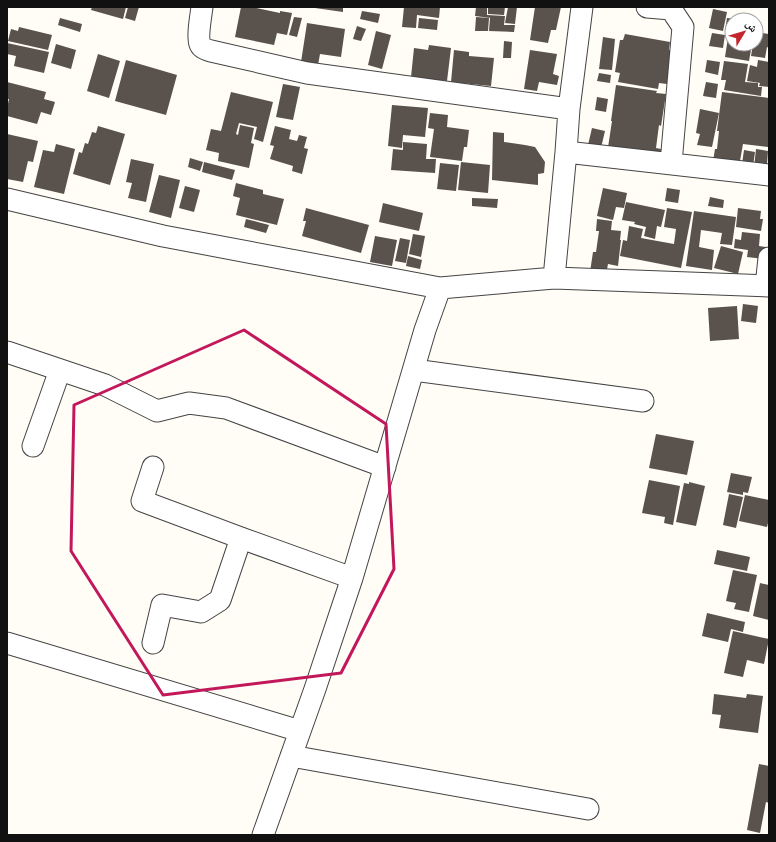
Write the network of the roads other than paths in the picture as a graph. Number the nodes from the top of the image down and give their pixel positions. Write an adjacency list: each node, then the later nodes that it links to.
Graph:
1 (202, 7): 4 (street)
2 (582, 7): 4 (street)
3 (647, 7): 6 (street)
4 (569, 109): 5 (street)
5 (566, 152): 6 (street); 10 (street)
6 (671, 163): 7 (street)
7 (769, 175)
8 (7, 199): 12 (street)
9 (769, 258): 11 (street)
10 (554, 278): 11 (street); 12 (street)
11 (767, 286)
12 (440, 288): 15 (street)
13 (7, 352): 14 (street)
14 (60, 370): 17 (street); 19 (street)
15 (414, 370): 16 (street); 19 (street)
16 (643, 401)
17 (34, 446)
18 (153, 467): 20 (street)
19 (385, 467): 21 (street)
20 (241, 538): 21 (street); 23 (street)
21 (352, 578): 24 (street)
22 (7, 643): 24 (street)
23 (153, 643)
24 (300, 731): 25 (street)
25 (291, 756): 26 (street); 27 (street)
26 (588, 809)
27 (263, 835)

